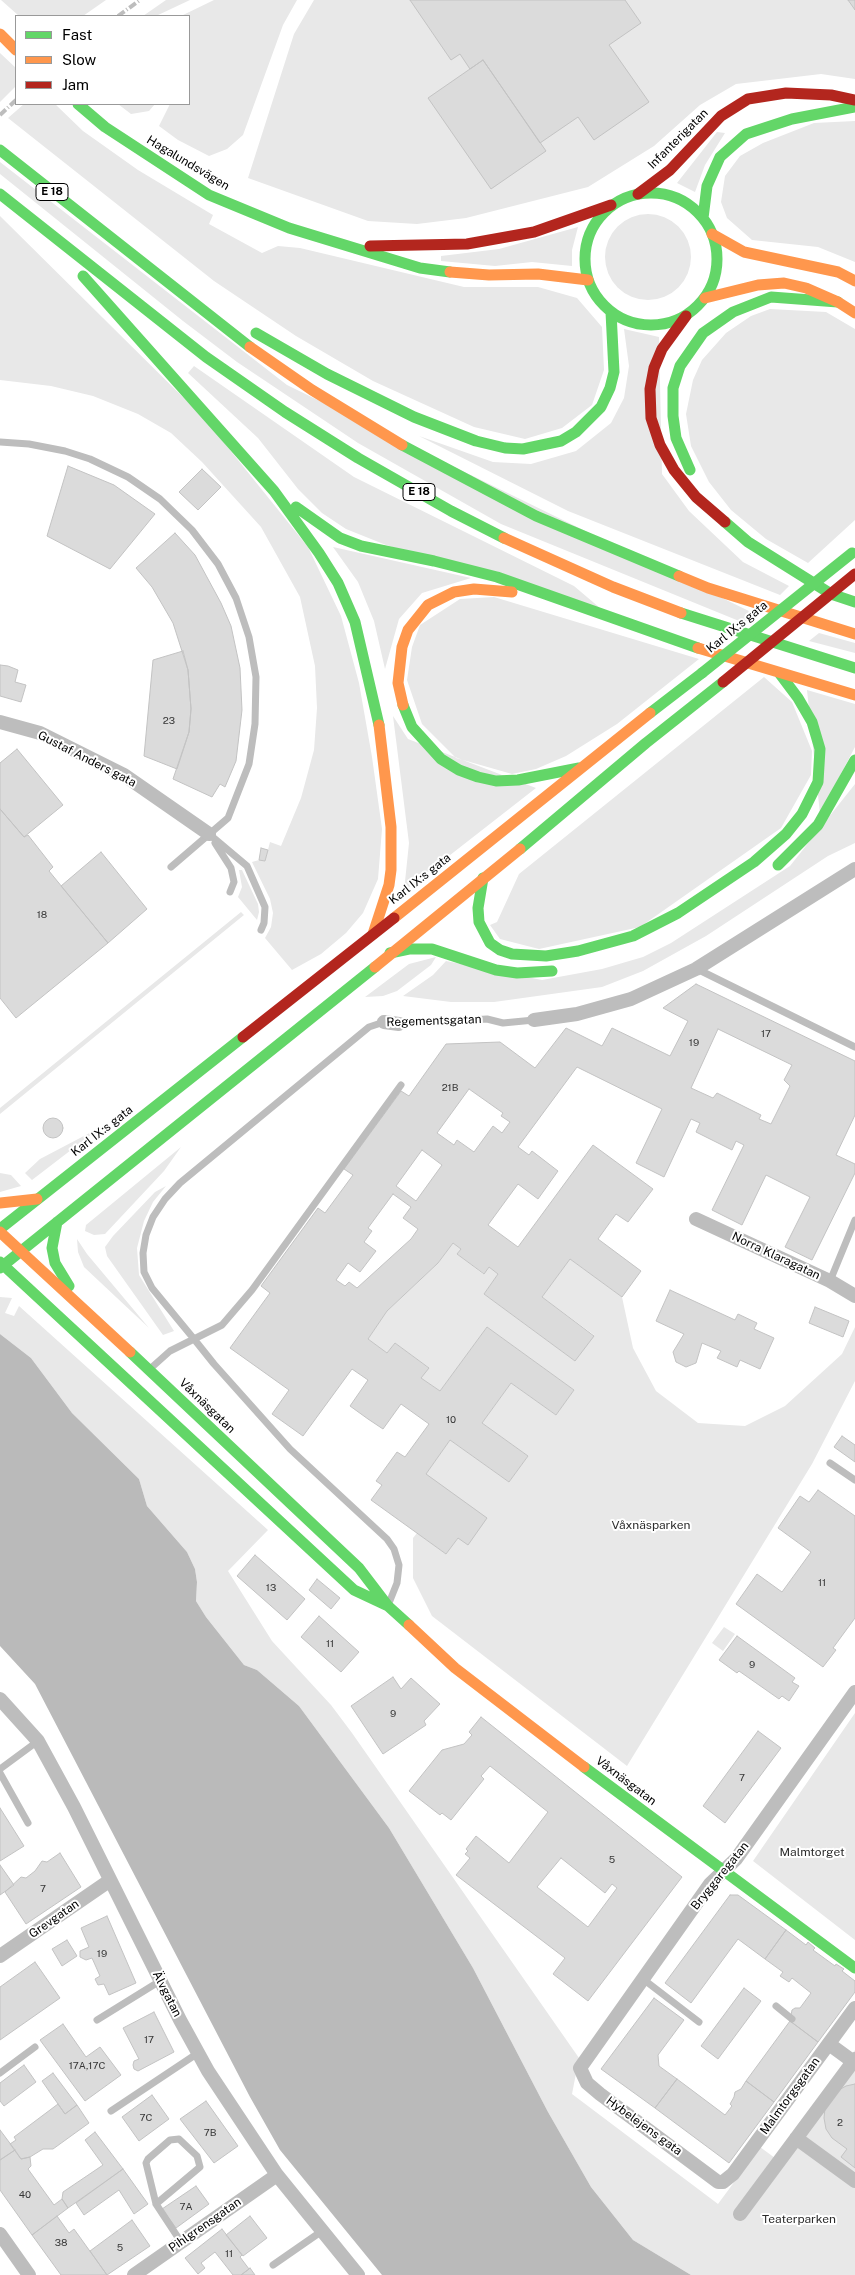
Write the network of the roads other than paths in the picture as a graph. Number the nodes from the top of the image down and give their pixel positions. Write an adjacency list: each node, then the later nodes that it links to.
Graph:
1 (0, 34): 2 (main road)
2 (15, 49)
3 (855, 100): 8 (main road, Infanterigatan)
4 (79, 105): 13 (main road, Hagalundsvägen)
5 (855, 108): 10 (main road)
6 (0, 150): 14 (main road, E 18)
7 (0, 194): 11 (main road, E 18)
8 (638, 194): 9 (main road); 10 (main road)
9 (613, 204): 13 (main road, Hagalundsvägen); 15 (main road)
10 (703, 218): 12 (main road)
11 (34, 221): 23 (main road); 30 (main road, E 18)
12 (712, 234): 16 (main road); 17 (main road)
13 (351, 246): 15 (main road, Hagalundsvägen)
14 (162, 280): 19 (main road); 29 (main road, E 18)
15 (588, 280): 19 (main road)
16 (855, 280)
17 (705, 298): 18 (main road); 21 (main road)
18 (838, 302): 20 (main road); 24 (main road)
19 (611, 312): 21 (main road)
20 (855, 314)
21 (686, 316): 24 (main road)
22 (0, 442): 36 (lane)
23 (274, 491): 27 (main road); 43 (main road)
24 (710, 507): 28 (main road)
25 (853, 551): 35 (main road, Karl IX:s gata, bridge)
26 (855, 574): 40 (main road, bridge)
27 (549, 596): 31 (main road); 35 (main road)
28 (855, 602)
29 (855, 634)
30 (855, 668)
31 (780, 674): 32 (main road); 40 (main road)
32 (855, 694)
33 (0, 722): 36 (street, Gustaf Anders gata)
34 (855, 760): 39 (main road)
35 (579, 768): 43 (main road, Karl IX:s gata)
36 (209, 834): 37 (lane); 41 (lane); 42 (lane)
37 (172, 867)
38 (855, 869): 45 (street, Regementsgatan)
39 (770, 870)
40 (482, 878): 44 (main road)
41 (230, 892)
42 (261, 930)
43 (373, 934): 52 (main road, Karl IX:s gata)
44 (390, 953): 46 (main road); 56 (main road)
45 (696, 969): 47 (street, Regementsgatan); 50 (lane)
46 (562, 970)
47 (534, 1020): 49 (lane, Regementsgatan)
48 (384, 1022): 49 (street, Regementsgatan); 63 (lane, Regementsgatan)
49 (399, 1024)
50 (855, 1047)
51 (401, 1085): 63 (lane)
52 (37, 1199): 53 (main road); 57 (main road, Karl IX:s gata)
53 (0, 1203)
54 (696, 1219): 60 (street, Norra Klaragatan)
55 (855, 1220): 60 (lane)
56 (57, 1222): 58 (main road); 62 (main road)
57 (0, 1231): 58 (main road, Våxnäsgatan)
58 (21, 1251): 59 (main road); 62 (main road, Våxnäsgatan)
59 (1, 1265): 67 (main road, Våxnäsgatan)
60 (830, 1281): 61 (street, Norra Klaragatan)
61 (855, 1296)
62 (83, 1308): 64 (main road, Våxnäsgatan)
63 (194, 1339): 64 (lane); 67 (lane, Regementsgatan)
64 (149, 1369): 67 (main road, Våxnäsgatan)
65 (830, 1463): 66 (lane)
66 (855, 1480)
67 (388, 1606): 74 (main road, Våxnäsgatan)
68 (852, 1696): 74 (street, Bryggaregatan)
69 (0, 1699): 70 (street, Älvgatan)
70 (38, 1741): 71 (lane); 75 (street, Älvgatan)
71 (0, 1769)
72 (0, 1773): 73 (lane)
73 (28, 1823)
74 (725, 1871): 77 (main road, Våxnäsgatan); 78 (street, Bryggaregatan)
75 (109, 1881): 76 (street, Grevgatan); 79 (street, Älvgatan)
76 (0, 1956)
77 (855, 1968)
78 (642, 1979): 84 (lane); 88 (street, Bryggaregatan)
79 (160, 1980): 83 (lane); 87 (street, Älvgatan)
80 (776, 2006): 82 (lane)
81 (855, 2008): 85 (street, Malmtorgsgatan)
82 (792, 2019)
83 (97, 2020)
84 (699, 2022)
85 (826, 2043): 89 (street); 95 (street, Malmtorgsgatan)
86 (35, 2048): 90 (lane)
87 (198, 2053): 91 (lane); 93 (street, Älvgatan)
88 (584, 2059): 95 (street, Hybelejens gata)
89 (854, 2061): 92 (street)
90 (0, 2073)
91 (111, 2111)
92 (796, 2138): 94 (street); 97 (street)
93 (277, 2175): 98 (street, Älvgatan); 100 (street, Pihlgrensgatan)
94 (855, 2181)
95 (724, 2182)
96 (156, 2204): 96 (lane); 100 (lane)
97 (740, 2214)
98 (322, 2231): 101 (lane); 104 (street, Älvgatan)
99 (0, 2234): 102 (street)
100 (181, 2242): 103 (street, Pihlgrensgatan)
101 (273, 2265)
102 (29, 2275)
103 (134, 2275)
104 (358, 2275)

